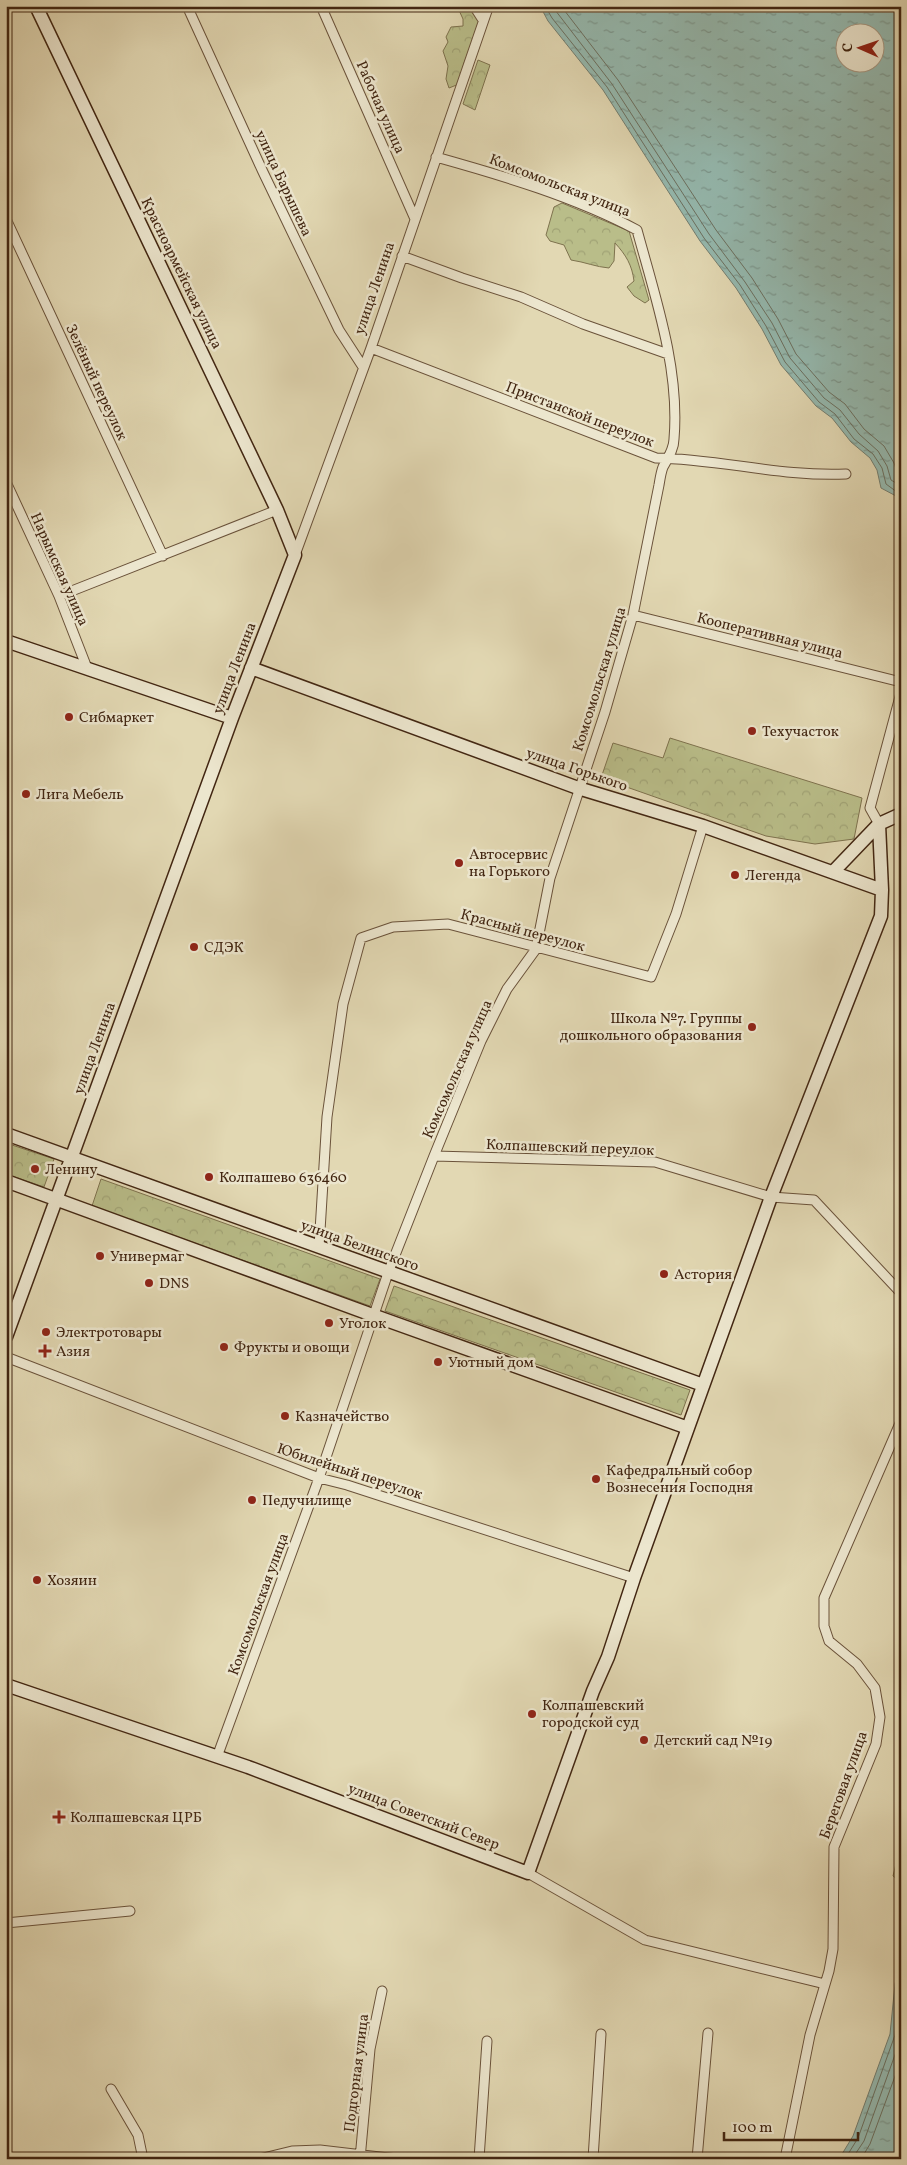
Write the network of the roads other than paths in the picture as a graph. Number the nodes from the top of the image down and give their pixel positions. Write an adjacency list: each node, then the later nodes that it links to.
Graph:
1 (36, 6): 17 (street, Красноармейская улица)
2 (186, 6): 13 (street, улица Барышева)
3 (321, 6): 9 (street, Рабочая улица)
4 (474, 6): 6 (street)
5 (488, 8): 6 (street, улица Ленина)
6 (483, 20): 7 (street, улица Ленина)
7 (436, 157): 9 (street, улица Ленина); 12 (street, Комсомольская улица)
8 (6, 219): 19 (street, Зелёный переулок)
9 (415, 219): 10 (street, улица Ленина)
10 (402, 256): 11 (street, улица Ленина); 12 (street)
11 (371, 348): 13 (street, улица Ленина); 14 (street, Пристанской переулок)
12 (668, 354): 14 (street, Комсомольская улица)
13 (364, 367): 18 (street, улица Ленина)
14 (669, 458): 15 (street, Пристанской переулок); 21 (street, Комсомольская улица)
15 (846, 474)
16 (6, 482): 20 (street, Нарымская улица)
17 (277, 510): 18 (street, Красноармейская улица); 19 (street)
18 (295, 555): 24 (street, улица Ленина)
19 (163, 556): 20 (street)
20 (59, 596): 23 (street, Нарымская улица)
21 (633, 615): 25 (street, Кооперативная улица); 28 (street, Комсомольская улица)
22 (6, 641): 23 (street)
23 (87, 668): 27 (street)
24 (252, 668): 27 (street, улица Ленина); 28 (street, улица Горького)
25 (901, 682)
26 (901, 693): 30 (street)
27 (232, 718): 37 (street, улица Ленина)
28 (578, 788): 31 (street, улица Горького); 34 (street, Комсомольская улица)
29 (901, 814): 30 (street)
30 (879, 824): 32 (street); 33 (street)
31 (703, 826): 32 (street, улица Горького); 34 (street, Красный переулок)
32 (833, 872): 33 (street, улица Горького)
33 (882, 890): 39 (street)
34 (536, 949): 36 (street, Комсомольская улица); 41 (street, Красный переулок)
35 (6, 1134): 37 (street, улица Белинского)
36 (434, 1156): 39 (street, Колпашевский переулок); 42 (street, Комсомольская улица)
37 (72, 1157): 40 (street, улица Ленина); 41 (street, улица Белинского)
38 (6, 1181): 40 (street)
39 (771, 1197): 43 (street, Колпашевский переулок); 47 (street)
40 (57, 1199): 44 (street); 45 (street, улица Ленина)
41 (319, 1247): 42 (street, улица Белинского)
42 (388, 1273): 44 (street, Комсомольская улица); 47 (street, улица Белинского)
43 (901, 1293)
44 (374, 1316): 49 (street); 50 (street, Комсомольская улица)
45 (6, 1337)
46 (6, 1358): 50 (street, Юбилейный переулок)
47 (703, 1385): 49 (street)
48 (901, 1422): 57 (street, Береговая улица)
49 (688, 1428): 51 (street)
50 (319, 1478): 51 (street, Юбилейный переулок); 53 (street, Комсомольская улица)
51 (634, 1578): 54 (street)
52 (6, 1685): 53 (street, улица Советский Север)
53 (217, 1757): 54 (street, улица Советский Север)
54 (528, 1873): 57 (street, улица Советский Север)
55 (130, 1910): 56 (street)
56 (6, 1923)
57 (825, 1984): 70 (street, Береговая улица)
58 (382, 1991): 63 (street, Подгорная улица)
59 (708, 2033): 69 (street)
60 (601, 2034): 68 (street)
61 (487, 2041): 67 (street)
62 (111, 2089): 64 (street)
63 (360, 2157): 65 (street); 66 (street)
64 (143, 2159)
65 (259, 2159)
66 (397, 2159)
67 (480, 2159)
68 (593, 2159)
69 (697, 2159)
70 (785, 2159)

